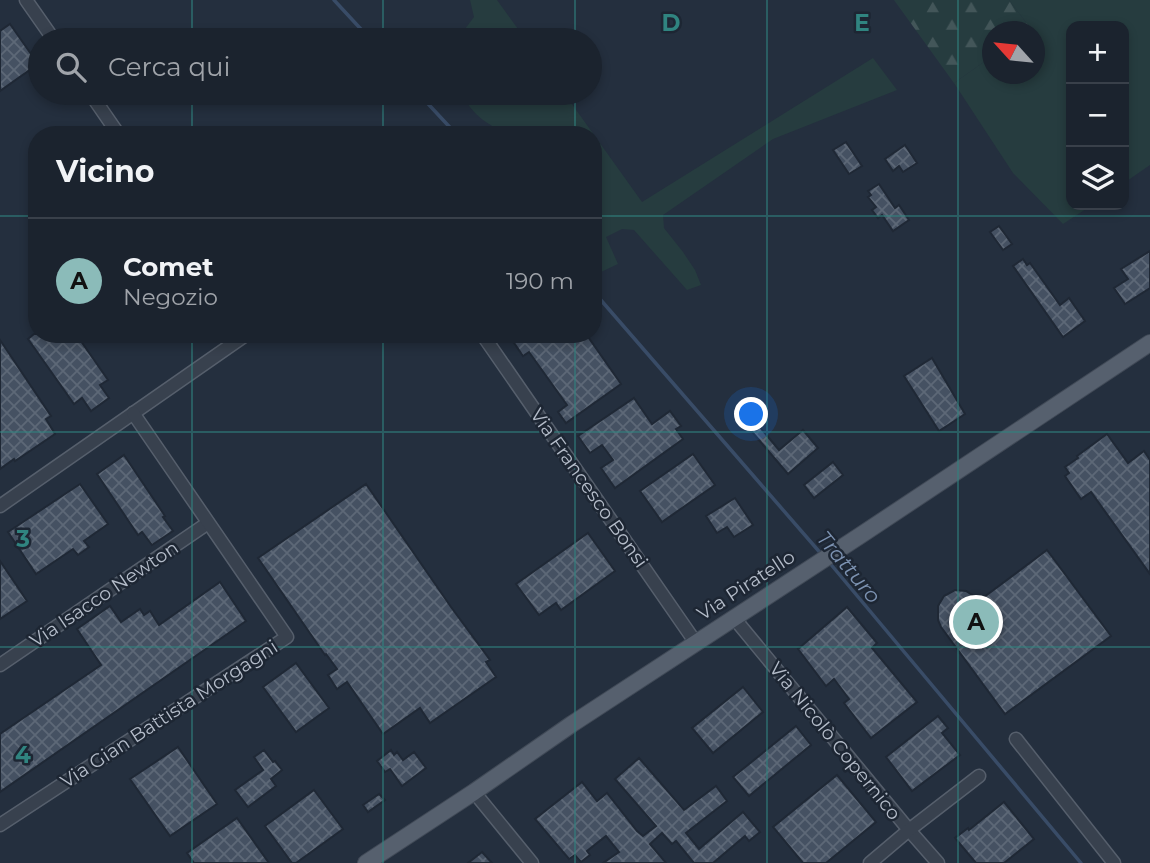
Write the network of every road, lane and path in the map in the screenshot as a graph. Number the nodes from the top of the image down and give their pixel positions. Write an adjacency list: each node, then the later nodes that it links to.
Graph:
1 (26, 0): 2 (street)
2 (46, 28)
3 (99, 105): 4 (street)
4 (114, 126)
5 (234, 343): 8 (street)
6 (488, 343): 12 (street, Via Francesco Bonsi)
7 (1150, 343): 11 (main road, Via Piratello)
8 (133, 413): 9 (street); 10 (street, Via Gian Battista Morgagni)
9 (0, 506)
10 (208, 523): 13 (street, Via Isacco Newton); 17 (street, Via Gian Battista Morgagni)
11 (734, 618): 12 (main road, Via Piratello); 18 (street, Via Nicolò Copernico)
12 (696, 643): 16 (main road, Via Piratello)
13 (0, 665)
14 (1016, 739): 23 (street)
15 (979, 776): 18 (street)
16 (474, 792): 19 (main road, Via Piratello); 20 (street)
17 (0, 825)
18 (909, 830): 21 (street); 22 (street, Via Nicolò Copernico)
19 (366, 863)
20 (532, 863)
21 (870, 863)
22 (939, 863)
23 (1114, 863)

